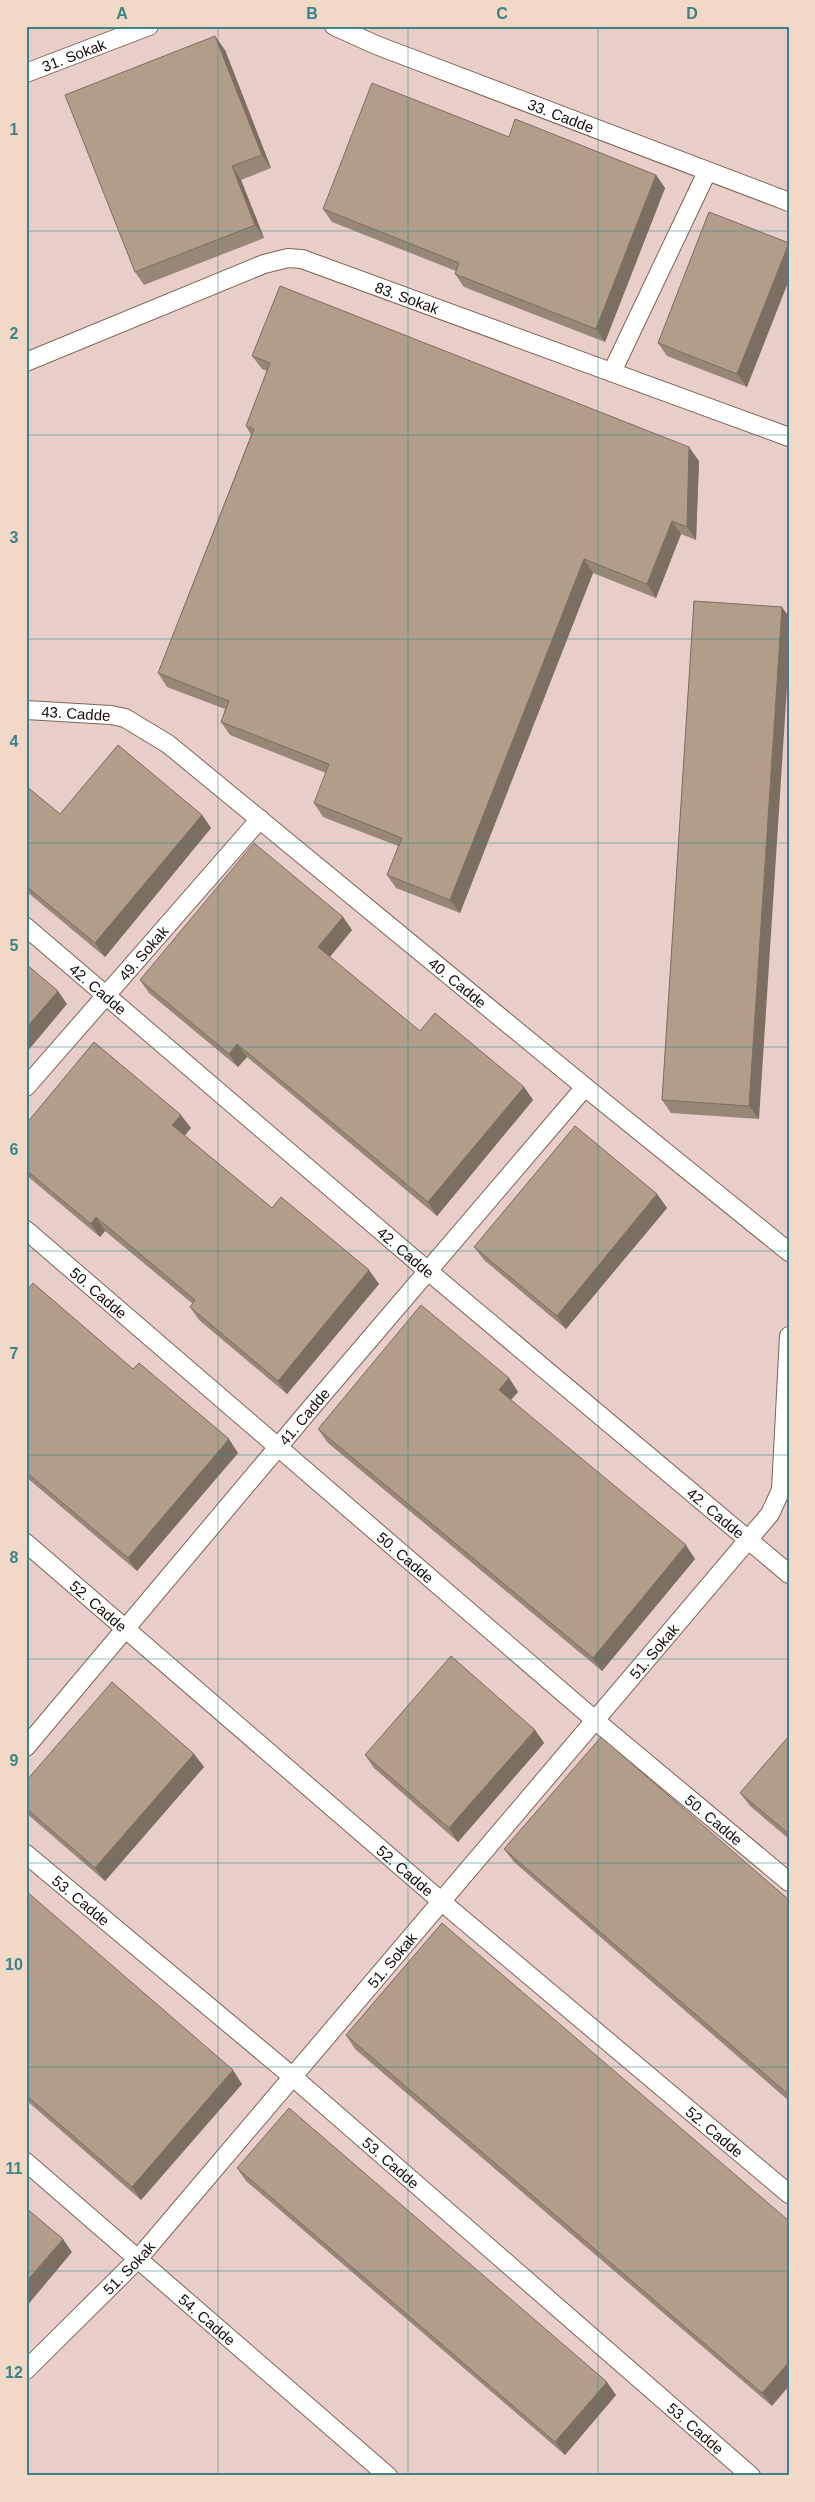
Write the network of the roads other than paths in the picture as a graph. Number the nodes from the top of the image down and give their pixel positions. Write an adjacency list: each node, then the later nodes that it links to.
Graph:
1 (149, 26): 3 (street, 31. Sokak)
2 (334, 26): 4 (street, 33. Cadde)
3 (26, 73)
4 (707, 172): 5 (street, 33. Cadde); 7 (street)
5 (789, 202)
6 (26, 362): 7 (street, 83. Sokak)
7 (612, 372): 8 (street, 83. Sokak)
8 (789, 437)
9 (26, 710): 10 (street, 43. Cadde)
10 (125, 718): 11 (street, 40. Cadde)
11 (260, 819): 13 (street, 49. Sokak); 15 (street, 40. Cadde)
12 (26, 927): 13 (street, 42. Cadde)
13 (106, 995): 14 (street, 49. Sokak); 18 (street, 42. Cadde)
14 (26, 1086)
15 (585, 1088): 17 (street, 40. Cadde); 18 (street, 41. Cadde)
16 (26, 1230): 20 (street, 50. Cadde)
17 (789, 1252)
18 (428, 1271): 20 (street, 41. Cadde); 21 (street, 42. Cadde)
19 (789, 1336): 21 (street)
20 (279, 1446): 24 (street, 41. Cadde); 25 (street, 50. Cadde)
21 (748, 1541): 23 (street, 42. Cadde); 25 (street, 51. Sokak)
22 (26, 1543): 24 (street, 52. Cadde)
23 (789, 1574)
24 (125, 1629): 26 (street, 41. Cadde); 29 (street, 52. Cadde)
25 (596, 1721): 28 (street, 50. Cadde); 29 (street, 51. Sokak)
26 (26, 1747)
27 (26, 1854): 30 (street, 53. Cadde)
28 (789, 1882)
29 (442, 1902): 30 (street, 51. Sokak); 32 (street, 52. Cadde)
30 (293, 2077): 33 (street, 51. Sokak); 36 (street, 53. Cadde)
31 (26, 2162): 33 (street, 54. Cadde)
32 (789, 2194)
33 (138, 2259): 34 (street, 51. Sokak); 35 (street, 54. Cadde)
34 (26, 2370)
35 (388, 2476)
36 (751, 2476)

